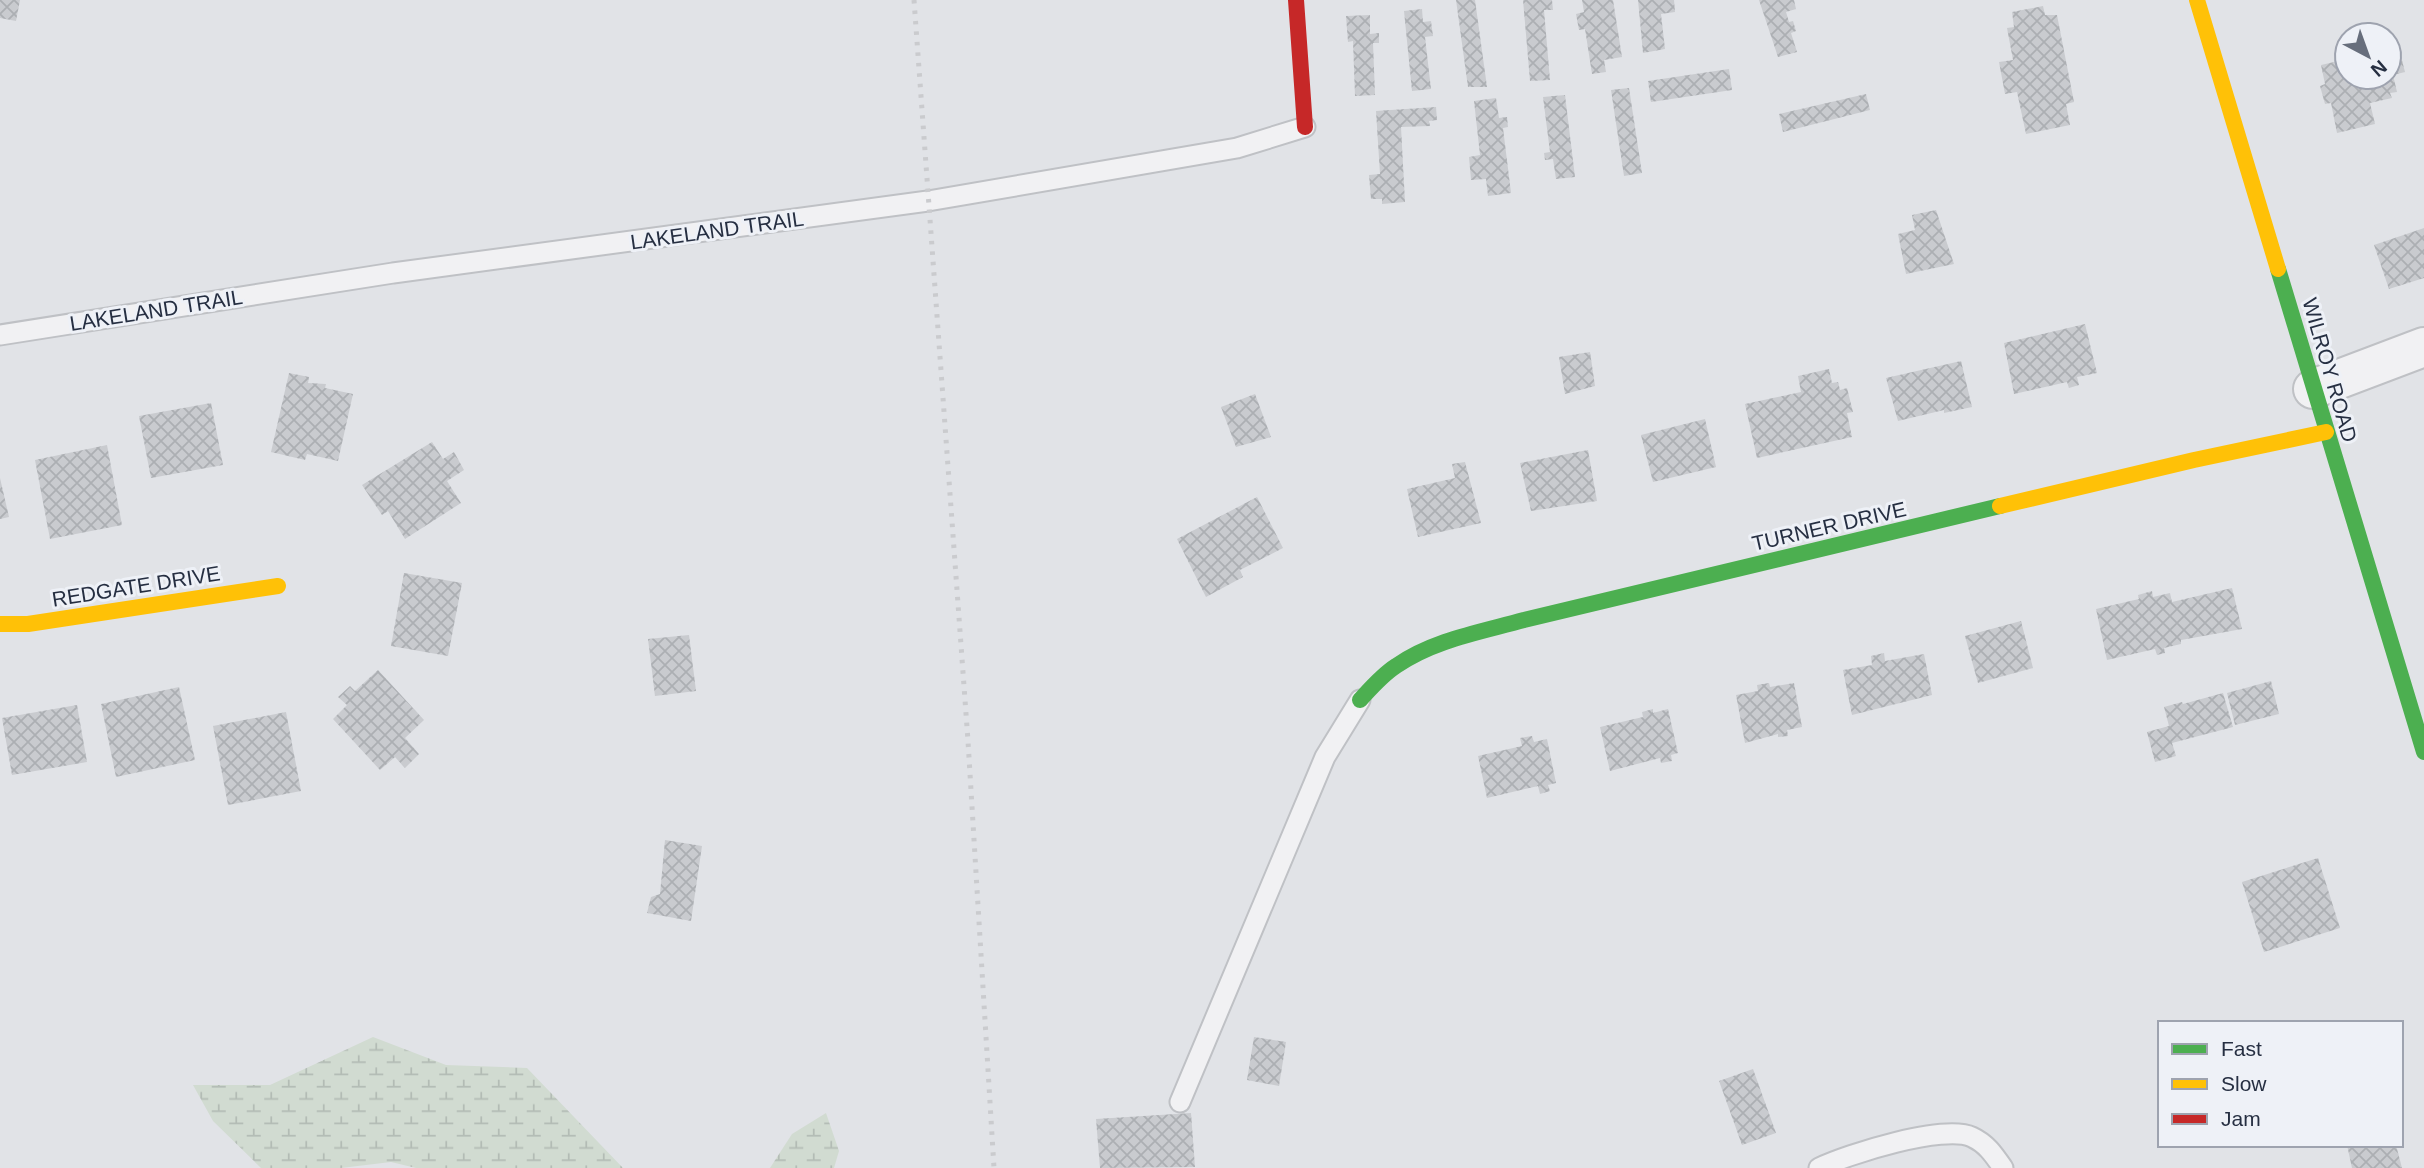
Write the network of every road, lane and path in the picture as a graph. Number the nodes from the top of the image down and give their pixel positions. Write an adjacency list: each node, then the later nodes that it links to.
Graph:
1 (1296, 0): 3 (street, LAKELAND TRAIL)
2 (2197, 0): 6 (street, WILROY ROAD)
3 (1305, 127): 4 (lane, LAKELAND TRAIL)
4 (0, 335)
5 (2424, 346): 6 (street)
6 (2313, 389): 7 (street, WILROY ROAD)
7 (2326, 432): 10 (street, TURNER DRIVE); 11 (street, WILROY ROAD)
8 (278, 586): 9 (street, REDGATE DRIVE)
9 (0, 624)
10 (1360, 700): 12 (lane)
11 (2424, 752)
12 (1180, 1102)
13 (1819, 1168): 14 (lane)
14 (2003, 1168)

